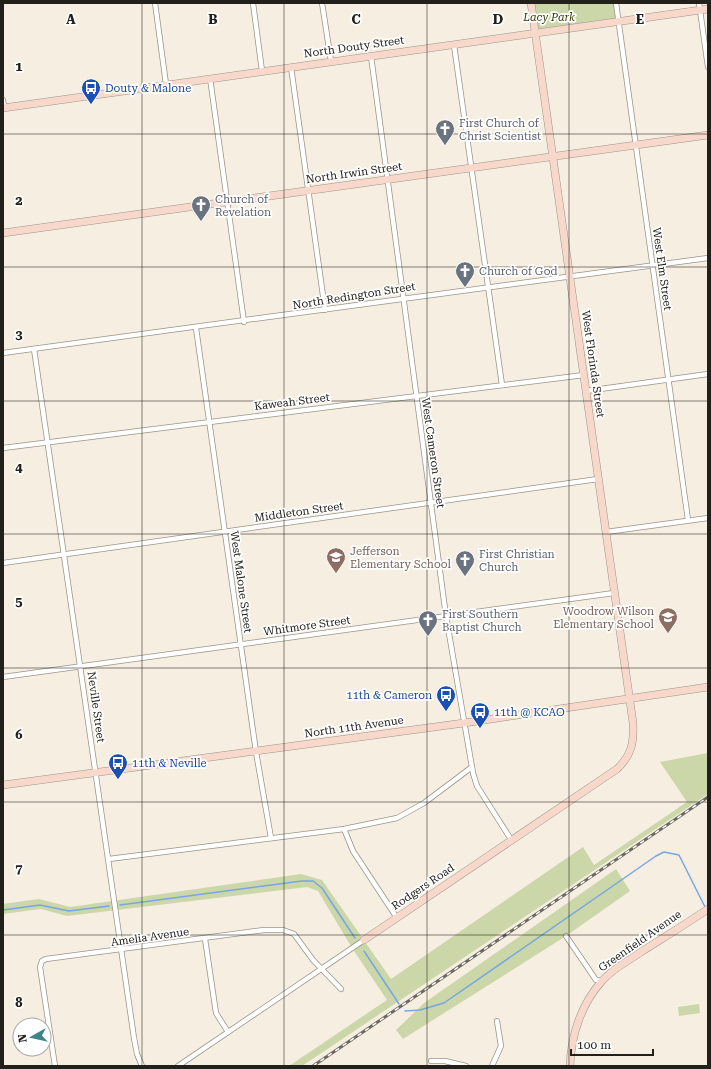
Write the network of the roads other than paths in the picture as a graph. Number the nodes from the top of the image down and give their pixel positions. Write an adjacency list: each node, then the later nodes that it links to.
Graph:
1 (155, 3): 17 (street)
2 (252, 3): 15 (street)
3 (322, 3): 12 (street)
4 (531, 3): 9 (street, West Florinda Street)
5 (616, 3): 8 (street, West Elm Street)
6 (700, 6): 7 (street, North Douty Street); 8 (street, North Douty Street); 14 (street)
7 (708, 9)
8 (619, 21): 9 (street, North Douty Street); 20 (street, West Elm Street)
9 (536, 33): 10 (street, North Douty Street); 21 (street, West Florinda Street)
10 (454, 45): 11 (street, North Douty Street); 22 (street)
11 (371, 56): 12 (street, North Douty Street); 23 (street, West Cameron Street)
12 (331, 61): 13 (street, North Douty Street)
13 (291, 67): 15 (street, North Douty Street); 24 (street)
14 (708, 67)
15 (262, 71): 16 (street, North Douty Street)
16 (210, 78): 17 (street, North Douty Street); 25 (street)
17 (166, 84): 18 (street, North Douty Street)
18 (3, 105)
19 (708, 135): 20 (street, North Irwin Street)
20 (636, 145): 21 (street, North Irwin Street); 28 (street, West Elm Street)
21 (553, 157): 22 (street, North Irwin Street); 29 (street, West Florinda Street)
22 (471, 168): 23 (street, North Irwin Street); 30 (street)
23 (388, 180): 24 (street, North Irwin Street); 31 (street, West Cameron Street)
24 (308, 191): 25 (street, North Irwin Street); 32 (street)
25 (227, 202): 26 (street, North Irwin Street); 33 (street)
26 (3, 233)
27 (708, 258): 28 (street, North Redington Street)
28 (652, 265): 29 (street, North Redington Street); 39 (street, West Elm Street)
29 (570, 276): 30 (street, North Redington Street); 38 (street, West Florinda Street)
30 (488, 286): 31 (street, North Redington Street); 40 (street)
31 (403, 297): 32 (street, North Redington Street); 42 (street, West Cameron Street)
32 (326, 310): 33 (street, North Redington Street)
33 (244, 322): 34 (street, North Redington Street)
34 (196, 328): 35 (street, North Redington Street); 43 (street, West Malone Street)
35 (34, 349): 36 (street, North Redington Street); 44 (street, Neville Street)
36 (3, 353)
37 (708, 374): 39 (street)
38 (584, 375): 40 (street, Kaweah Street); 41 (street, West Florinda Street)
39 (668, 380): 41 (street); 49 (street, West Elm Street)
40 (502, 385): 42 (street, Kaweah Street)
41 (586, 391): 46 (street, West Florinda Street)
42 (417, 396): 43 (street, Kaweah Street); 47 (street, West Cameron Street)
43 (209, 422): 44 (street, Kaweah Street); 50 (street, West Malone Street)
44 (48, 442): 45 (street, Kaweah Street); 52 (street, Neville Street)
45 (3, 448)
46 (598, 479): 47 (street, Middleton Street); 51 (street, West Florinda Street)
47 (431, 503): 50 (street, Middleton Street); 55 (street, West Cameron Street)
48 (708, 518): 49 (street)
49 (688, 520): 51 (street)
50 (225, 532): 52 (street, Middleton Street); 56 (street, West Malone Street)
51 (606, 532): 54 (street, West Florinda Street)
52 (64, 554): 53 (street, Middleton Street); 57 (street, Neville Street)
53 (3, 563)
54 (614, 593): 55 (street, Whitmore Street); 60 (street, West Florinda Street)
55 (446, 616): 56 (street, Whitmore Street); 61 (street, West Cameron Street)
56 (240, 644): 57 (street, Whitmore Street); 62 (street, West Malone Street)
57 (81, 666): 58 (street, Whitmore Street); 64 (street, Neville Street)
58 (3, 677)
59 (708, 687): 60 (street, North 11th Avenue)
60 (629, 699): 61 (street, North 11th Avenue); 68 (street, Rodgers Road)
61 (464, 723): 62 (street, North 11th Avenue); 63 (street, West Cameron Street)
62 (256, 752): 64 (street, North 11th Avenue); 67 (street, West Malone Street)
63 (472, 767): 66 (street); 68 (street, West Cameron Street)
64 (96, 772): 65 (street, North 11th Avenue); 69 (street, Neville Street)
65 (3, 785)
66 (344, 829): 67 (street); 71 (street)
67 (271, 838): 69 (street)
68 (512, 841): 71 (street, Rodgers Road)
69 (109, 859): 75 (street, Neville Street)
70 (708, 909): 77 (street, Greenfield Avenue)
71 (396, 918): 74 (street, Rodgers Road)
72 (566, 936): 77 (street)
73 (205, 939): 75 (street, Amelia Avenue); 76 (street, Amelia Avenue); 80 (street)
74 (364, 940): 76 (street, Rodgers Road)
75 (121, 950): 82 (street, Amelia Avenue); 83 (street, Neville Street)
76 (322, 969): 78 (street, Amelia Avenue); 80 (street, Rodgers Road)
77 (602, 981): 87 (street, Greenfield Avenue)
78 (341, 989)
79 (497, 1021): 86 (street)
80 (228, 1032): 84 (street, Rodgers Road)
81 (431, 1061): 85 (street)
82 (55, 1066)
83 (142, 1066)
84 (178, 1066)
85 (466, 1066)
86 (492, 1066)
87 (570, 1066)

